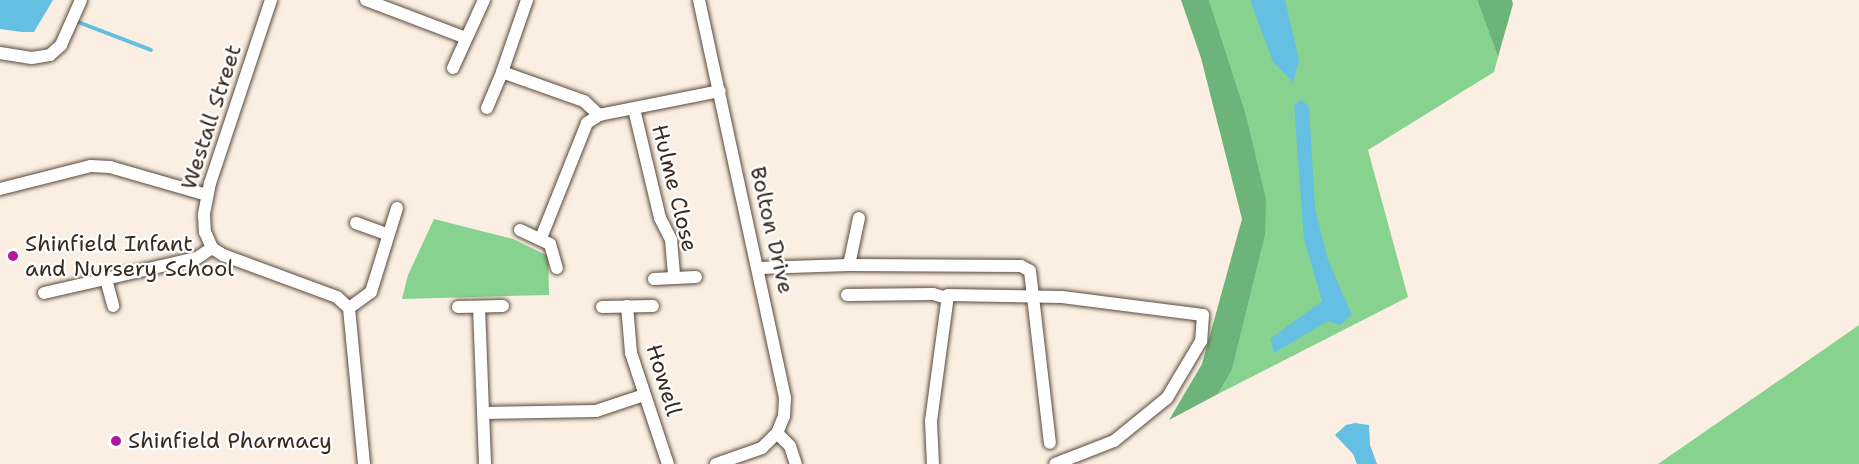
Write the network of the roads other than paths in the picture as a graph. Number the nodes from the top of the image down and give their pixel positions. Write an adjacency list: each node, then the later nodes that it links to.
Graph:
1 (81, 0): 8 (street)
2 (271, 0): 16 (street, Westall Street)
3 (366, 0): 7 (street)
4 (484, 0): 7 (street)
5 (527, 0): 10 (street)
6 (699, 0): 11 (street, Bolton Drive)
7 (466, 38): 9 (street)
8 (0, 53)
9 (453, 68)
10 (502, 72): 12 (street); 14 (street)
11 (720, 91): 13 (street); 26 (street, Bolton Drive)
12 (487, 108)
13 (634, 109): 14 (street); 28 (street, Hulme Close)
14 (599, 115): 22 (street)
15 (0, 189): 16 (street)
16 (207, 195): 23 (street, Westall Street)
17 (397, 208): 21 (street)
18 (859, 218): 24 (street)
19 (356, 223): 21 (street)
20 (520, 230): 22 (street)
21 (386, 234): 42 (street)
22 (541, 238): 25 (street)
23 (212, 248): 29 (street); 42 (street)
24 (849, 265): 26 (street); 33 (street)
25 (557, 268)
26 (759, 268): 45 (street, Bolton Drive)
27 (696, 277): 28 (street, Hulme Close)
28 (674, 278): 30 (street, Hulme Close)
29 (106, 279): 31 (street); 35 (street)
30 (654, 279)
31 (44, 293)
32 (847, 295): 34 (street)
33 (1035, 295): 34 (street); 46 (street); 53 (street)
34 (946, 298): 52 (street)
35 (113, 306)
36 (503, 306): 40 (street)
37 (627, 306): 38 (street); 41 (street); 43 (street, Howell)
38 (653, 306)
39 (458, 307): 40 (street)
40 (479, 307): 44 (street)
41 (602, 307)
42 (349, 308): 47 (street)
43 (644, 395): 44 (street); 49 (street, Howell)
44 (483, 413): 48 (street)
45 (777, 433): 50 (street); 51 (street)
46 (1050, 443)
47 (364, 464)
48 (484, 464)
49 (668, 464)
50 (716, 464)
51 (796, 464)
52 (933, 464)
53 (1055, 464)

